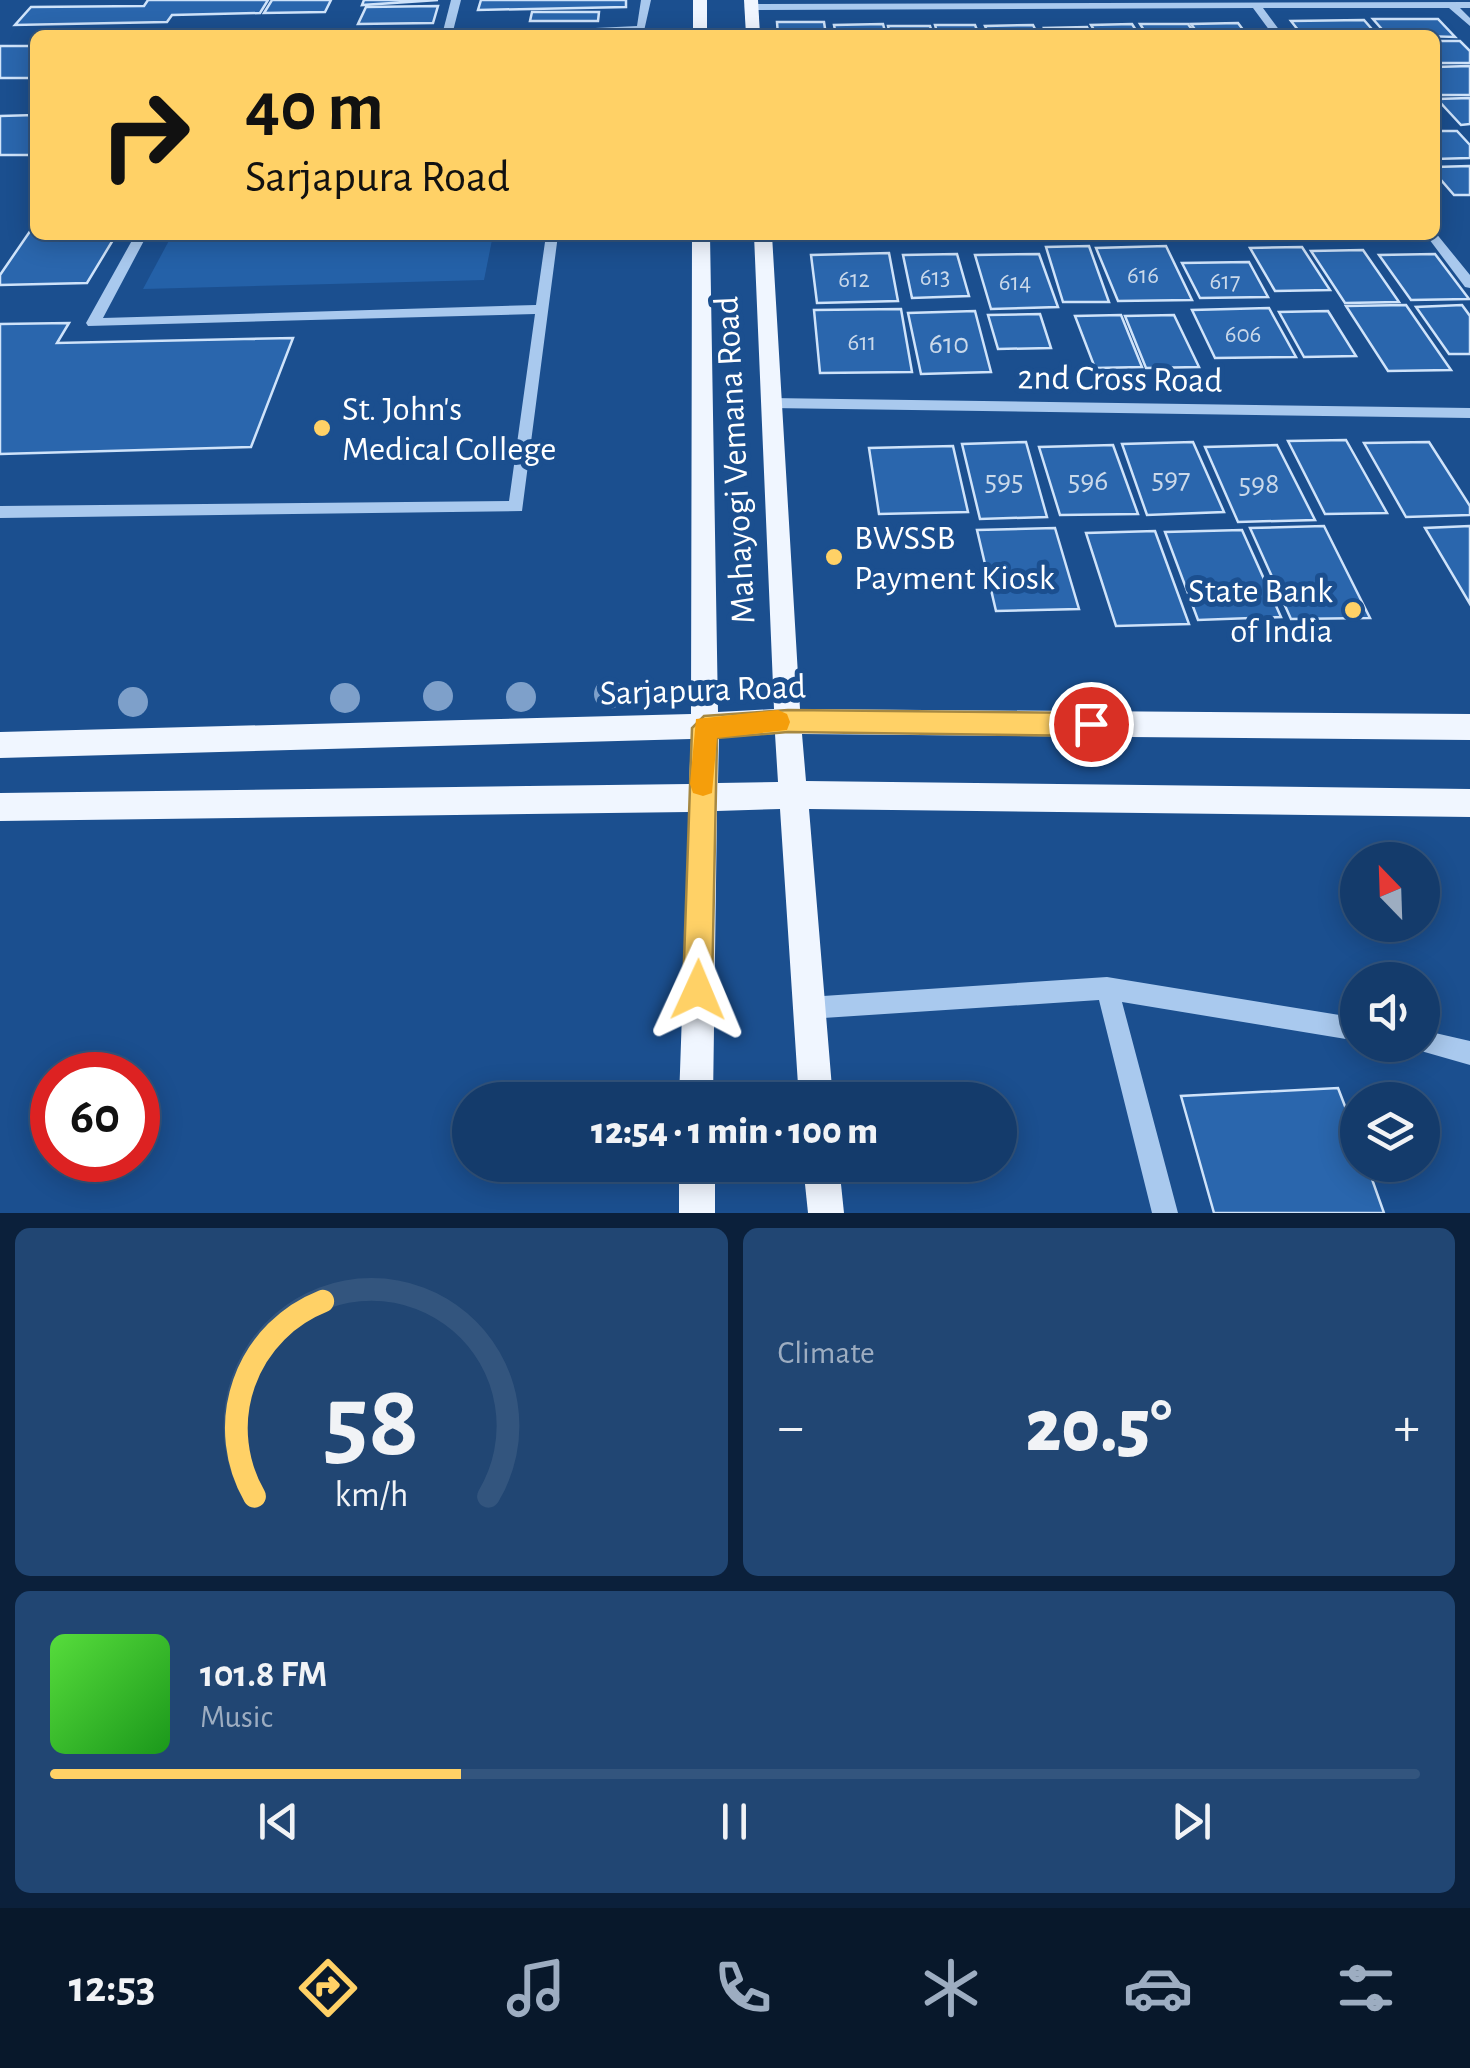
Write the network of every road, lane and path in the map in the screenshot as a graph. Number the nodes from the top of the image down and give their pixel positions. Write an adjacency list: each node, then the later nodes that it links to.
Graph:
1 (456, 0): 9 (street)
2 (646, 0): 10 (street)
3 (700, 0): 11 (main road)
4 (751, 4): 7 (street); 12 (main road)
5 (1450, 5): 6 (street); 7 (street); 8 (street)
6 (1470, 5)
7 (1255, 6): 13 (street)
8 (1470, 22)
9 (449, 30)
10 (620, 30)
11 (700, 30)
12 (752, 30)
13 (1274, 30)
14 (138, 240): 20 (street)
15 (551, 240): 20 (street)
16 (701, 240): 26 (main road, Mahayogi Vemana Road)
17 (764, 240): 21 (main road, Mahayogi Vemana Road)
18 (1436, 240): 19 (street)
19 (1470, 284)
20 (542, 309): 23 (street)
21 (770, 403): 22 (street, 2nd Cross Road); 24 (main road, Mahayogi Vemana Road)
22 (1470, 412)
23 (0, 512)
24 (788, 721): 25 (main road, Sarjapura Road); 26 (main road, Sarjapura Road); 28 (main road, Mahayogi Vemana Road)
25 (1470, 727)
26 (704, 728): 27 (main road, Sarjapura Road); 29 (main road, Mahayogi Vemana Road)
27 (0, 746)
28 (792, 795): 29 (main road); 30 (main road); 33 (main road, Mahayogi Vemana Road)
29 (702, 798): 31 (main road); 37 (main road, Mahayogi Vemana Road)
30 (1470, 803)
31 (0, 807)
32 (1107, 988): 33 (street); 34 (street); 43 (street)
33 (808, 1008): 38 (main road, Mahayogi Vemana Road)
34 (1340, 1027)
35 (1440, 1046): 36 (street)
36 (1470, 1053)
37 (696, 1082)
38 (814, 1082)
39 (697, 1182): 41 (main road)
40 (823, 1182): 42 (main road)
41 (697, 1213)
42 (826, 1213)
43 (1164, 1213)

